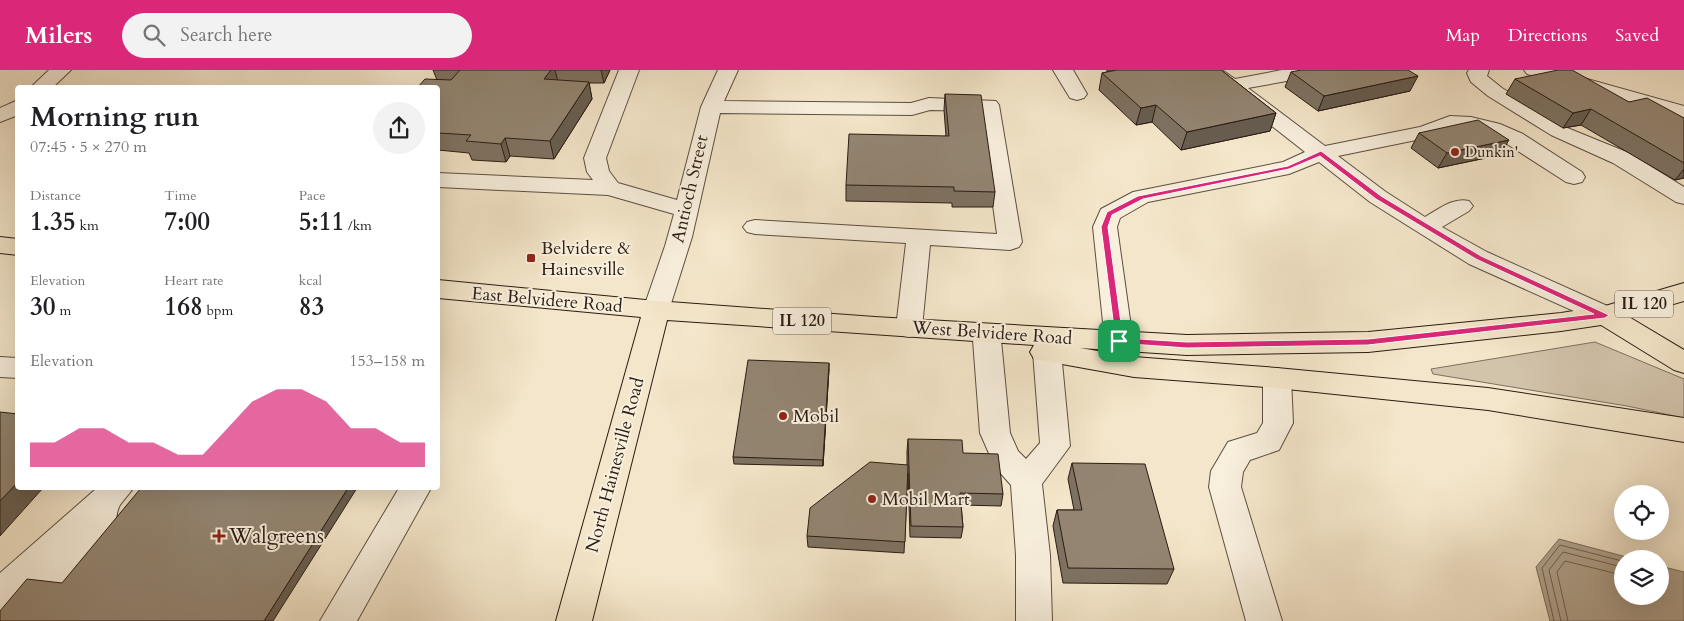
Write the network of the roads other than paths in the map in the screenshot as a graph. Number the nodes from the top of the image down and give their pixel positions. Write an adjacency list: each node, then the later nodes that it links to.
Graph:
1 (61, 70): 9 (street)
2 (629, 70): 19 (street)
3 (728, 70): 12 (street, Antioch Street)
4 (1064, 70): 11 (street)
5 (1209, 70): 10 (street)
6 (1314, 70): 10 (street)
7 (1479, 70): 20 (street)
8 (1534, 70): 14 (street)
9 (44, 85)
10 (1232, 85): 16 (street)
11 (1077, 94)
12 (711, 107): 22 (street, Antioch Street); 25 (street)
13 (15, 108): 15 (street)
14 (1684, 112)
15 (0, 116)
16 (1321, 153): 17 (street); 23 (street); 36 (street)
17 (1574, 177)
18 (440, 180): 19 (street)
19 (610, 188): 22 (street)
20 (1684, 197)
21 (1461, 206): 23 (street)
22 (685, 210): 30 (street, Antioch Street)
23 (1425, 226): 31 (street)
24 (755, 227): 25 (street)
25 (919, 236): 33 (street)
26 (0, 246): 27 (main road)
27 (15, 247)
28 (442, 290): 30 (main road, East Belvidere Road / IL 120)
29 (1684, 292): 31 (main road, West Belvidere Road / IL 120)
30 (656, 310): 32 (main road, West Belvidere Road / IL 120); 49 (main road, North Hainesville Road)
31 (1605, 315): 35 (main road); 36 (main road, West Belvidere Road / IL 120); 38 (main road)
32 (875, 326): 33 (main road, West Belvidere Road / IL 120); 34 (main road)
33 (909, 328): 36 (main road, West Belvidere Road / IL 120)
34 (987, 340): 37 (main road); 43 (street)
35 (1684, 340)
36 (1119, 341)
37 (1047, 352): 41 (main road); 43 (street)
38 (1684, 362)
39 (0, 367): 40 (street)
40 (15, 368)
41 (1277, 378): 42 (main road); 51 (street)
42 (1684, 430)
43 (1026, 481): 50 (street)
44 (415, 490): 48 (street)
45 (110, 495): 46 (street); 47 (street)
46 (0, 595)
47 (27, 621)
48 (338, 621)
49 (574, 621)
50 (1034, 621)
51 (1264, 621)

